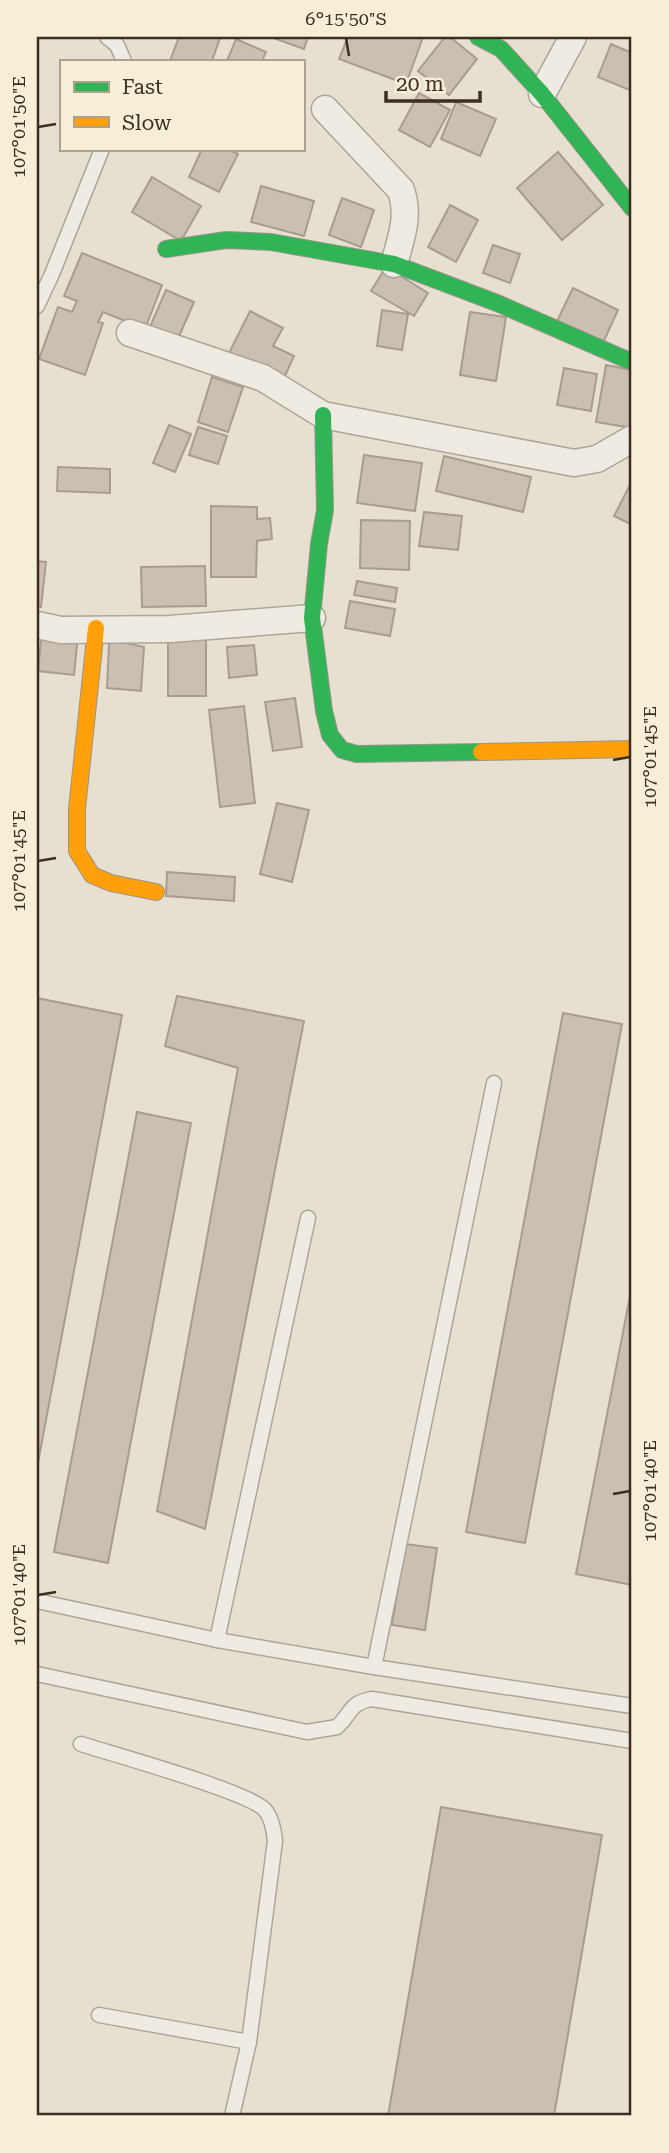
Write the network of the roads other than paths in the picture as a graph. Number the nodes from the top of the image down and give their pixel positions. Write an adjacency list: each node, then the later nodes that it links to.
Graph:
1 (107, 37): 4 (lane)
2 (573, 37): 5 (street)
3 (495, 41): 5 (street)
4 (124, 60)
5 (542, 94): 8 (street)
6 (325, 109): 10 (street)
7 (102, 150): 11 (lane)
8 (632, 208)
9 (166, 249): 10 (street)
10 (394, 264): 13 (street)
11 (37, 306)
12 (130, 333): 14 (street)
13 (632, 362)
14 (323, 415): 15 (street); 16 (street)
15 (632, 439)
16 (312, 618): 18 (street); 19 (street)
17 (37, 625): 18 (street)
18 (96, 628): 20 (street)
19 (632, 749)
20 (156, 892)
21 (494, 1083): 25 (lane)
22 (308, 1218): 24 (lane)
23 (37, 1601): 24 (lane)
24 (217, 1640): 25 (lane)
25 (374, 1667): 27 (lane)
26 (37, 1674): 28 (lane)
27 (632, 1706)
28 (632, 1741)
29 (81, 1744): 31 (lane)
30 (99, 2015): 31 (lane)
31 (249, 2042): 32 (lane)
32 (232, 2116)

